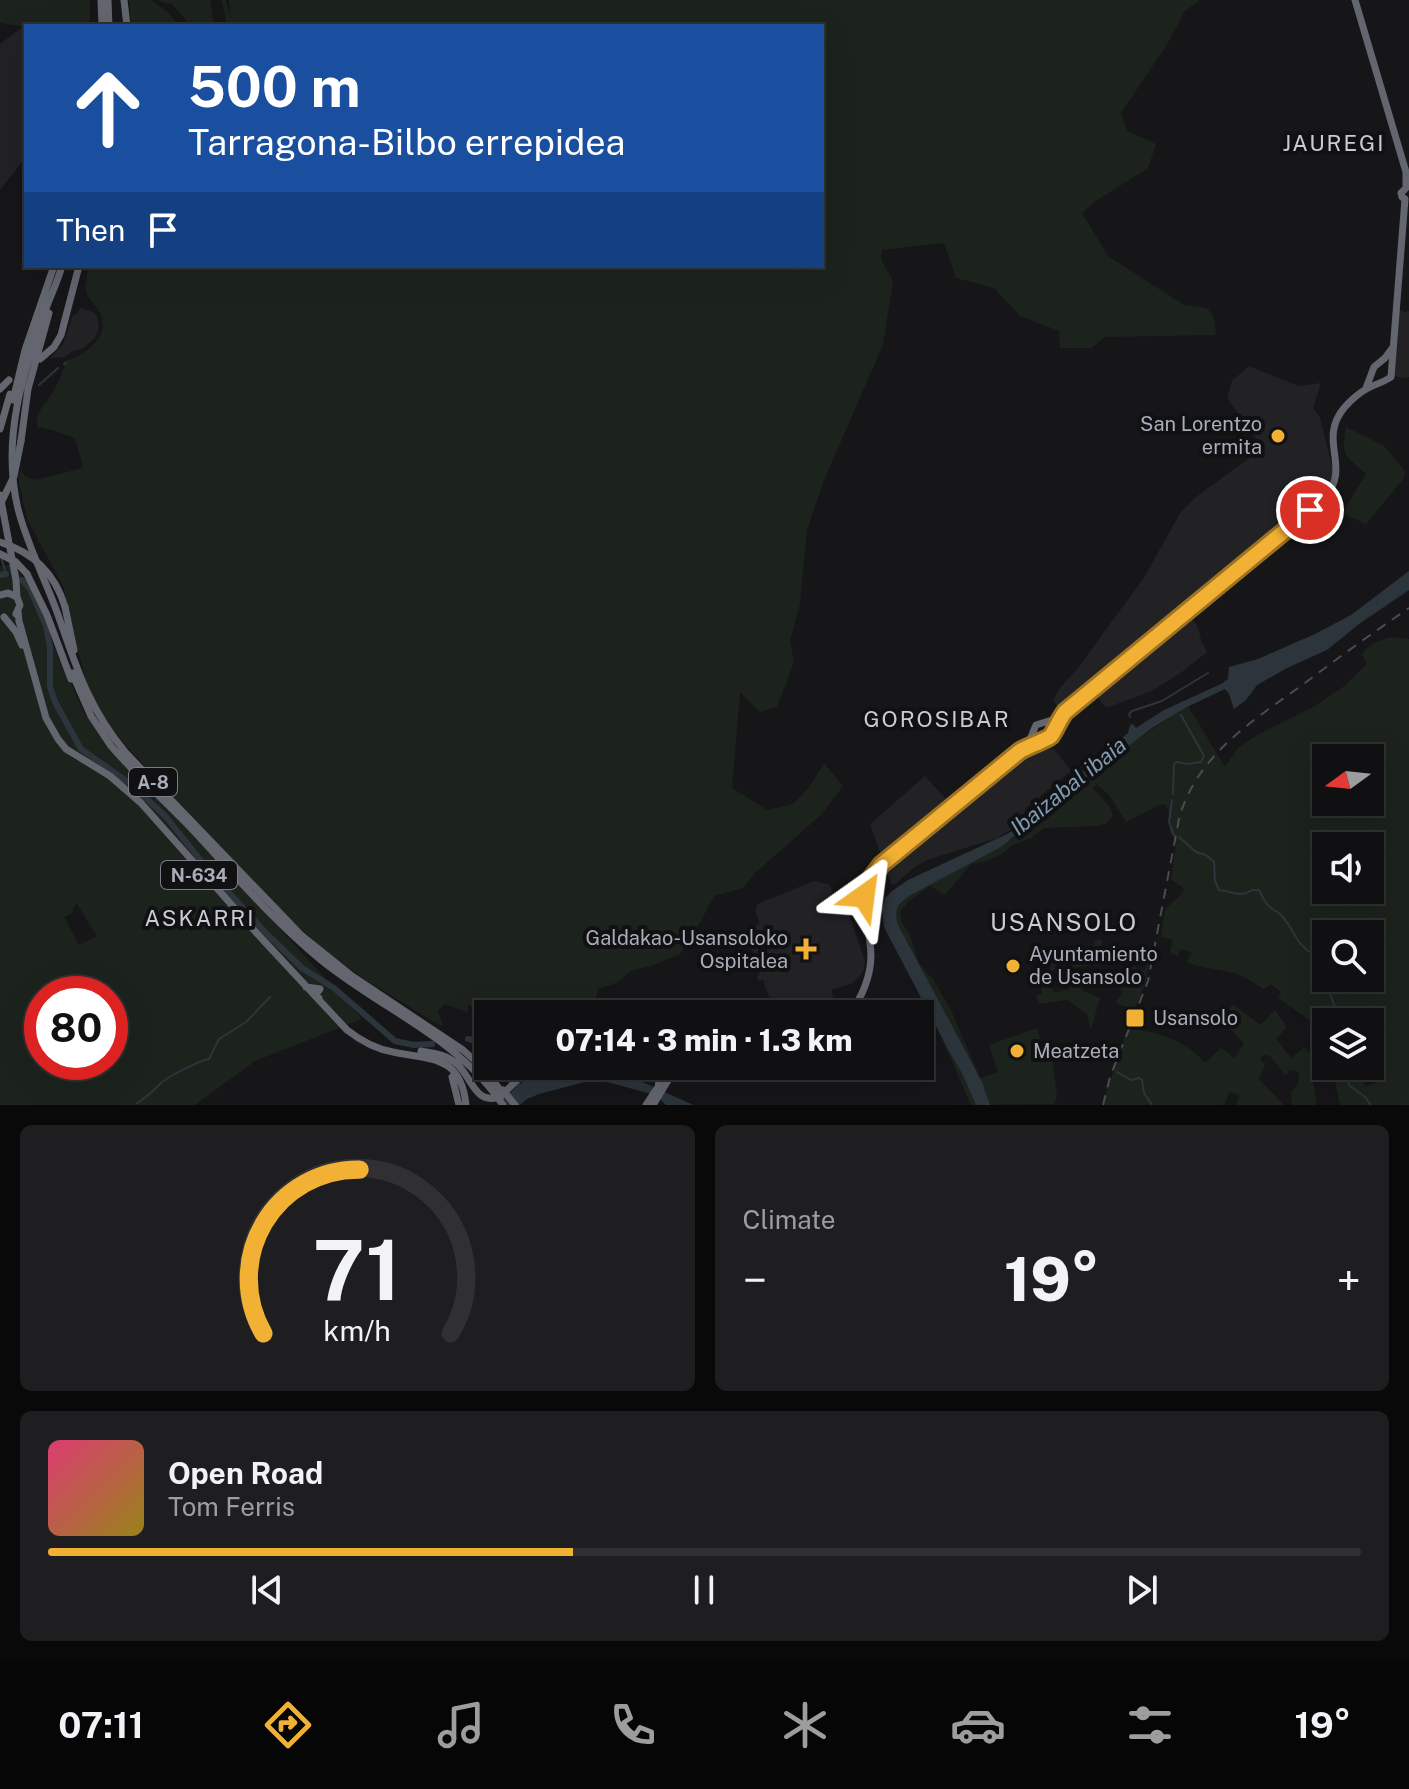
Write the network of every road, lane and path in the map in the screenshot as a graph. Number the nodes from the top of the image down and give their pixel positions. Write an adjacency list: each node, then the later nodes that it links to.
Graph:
1 (101, 0): 5 (highway)
2 (108, 0): 6 (highway)
3 (124, 0): 7 (highway)
4 (1355, 0): 8 (highway)
5 (102, 24)
6 (109, 24)
7 (127, 24)
8 (1408, 188): 9 (highway)
9 (1407, 198): 12 (highway)
10 (59, 268): 13 (highway); 24 (highway, bridge); 32 (highway)
11 (78, 268): 14 (highway)
12 (1394, 345): 15 (highway); 16 (highway)
13 (25, 350): 22 (highway); 34 (highway, A-8)
14 (40, 359)
15 (1381, 363): 16 (highway); 17 (highway)
16 (1391, 369): 19 (highway)
17 (1372, 373): 19 (highway); 21 (highway)
18 (9, 380): 20 (highway)
19 (1381, 382): 21 (highway)
20 (0, 389)
21 (1365, 389): 33 (highway)
22 (0, 428)
23 (0, 495): 27 (highway, N-634)
24 (0, 505)
25 (0, 542): 32 (highway, bridge)
26 (0, 554): 34 (highway, bridge)
27 (13, 566): 28 (highway, N-634); 29 (highway, N-634)
28 (2, 594): 29 (highway, N-634)
29 (17, 597): 30 (highway, N-634)
30 (18, 611): 31 (highway, N-634); 40 (highway, N-634)
31 (2, 616): 48 (highway, N-634)
32 (85, 690): 44 (highway, A-8)
33 (1065, 712): 35 (highway); 36 (highway)
34 (91, 716): 44 (highway, A-8)
35 (1045, 722): 36 (highway); 37 (highway)
36 (1052, 733): 37 (highway)
37 (1036, 738): 38 (highway); 38 (highway)
38 (1007, 762): 39 (highway)
39 (858, 1000)
40 (374, 1047): 46 (highway); 48 (highway, N-634)
41 (518, 1080): 46 (highway)
42 (661, 1080): 45 (highway)
43 (666, 1080): 45 (highway)
44 (493, 1085): 46 (highway); 46 (highway, A-8, bridge)
45 (660, 1086): 47 (highway)
46 (502, 1096): 49 (highway); 50 (highway, bridge)
47 (649, 1104)
48 (463, 1105)
49 (491, 1105)
50 (512, 1105)

